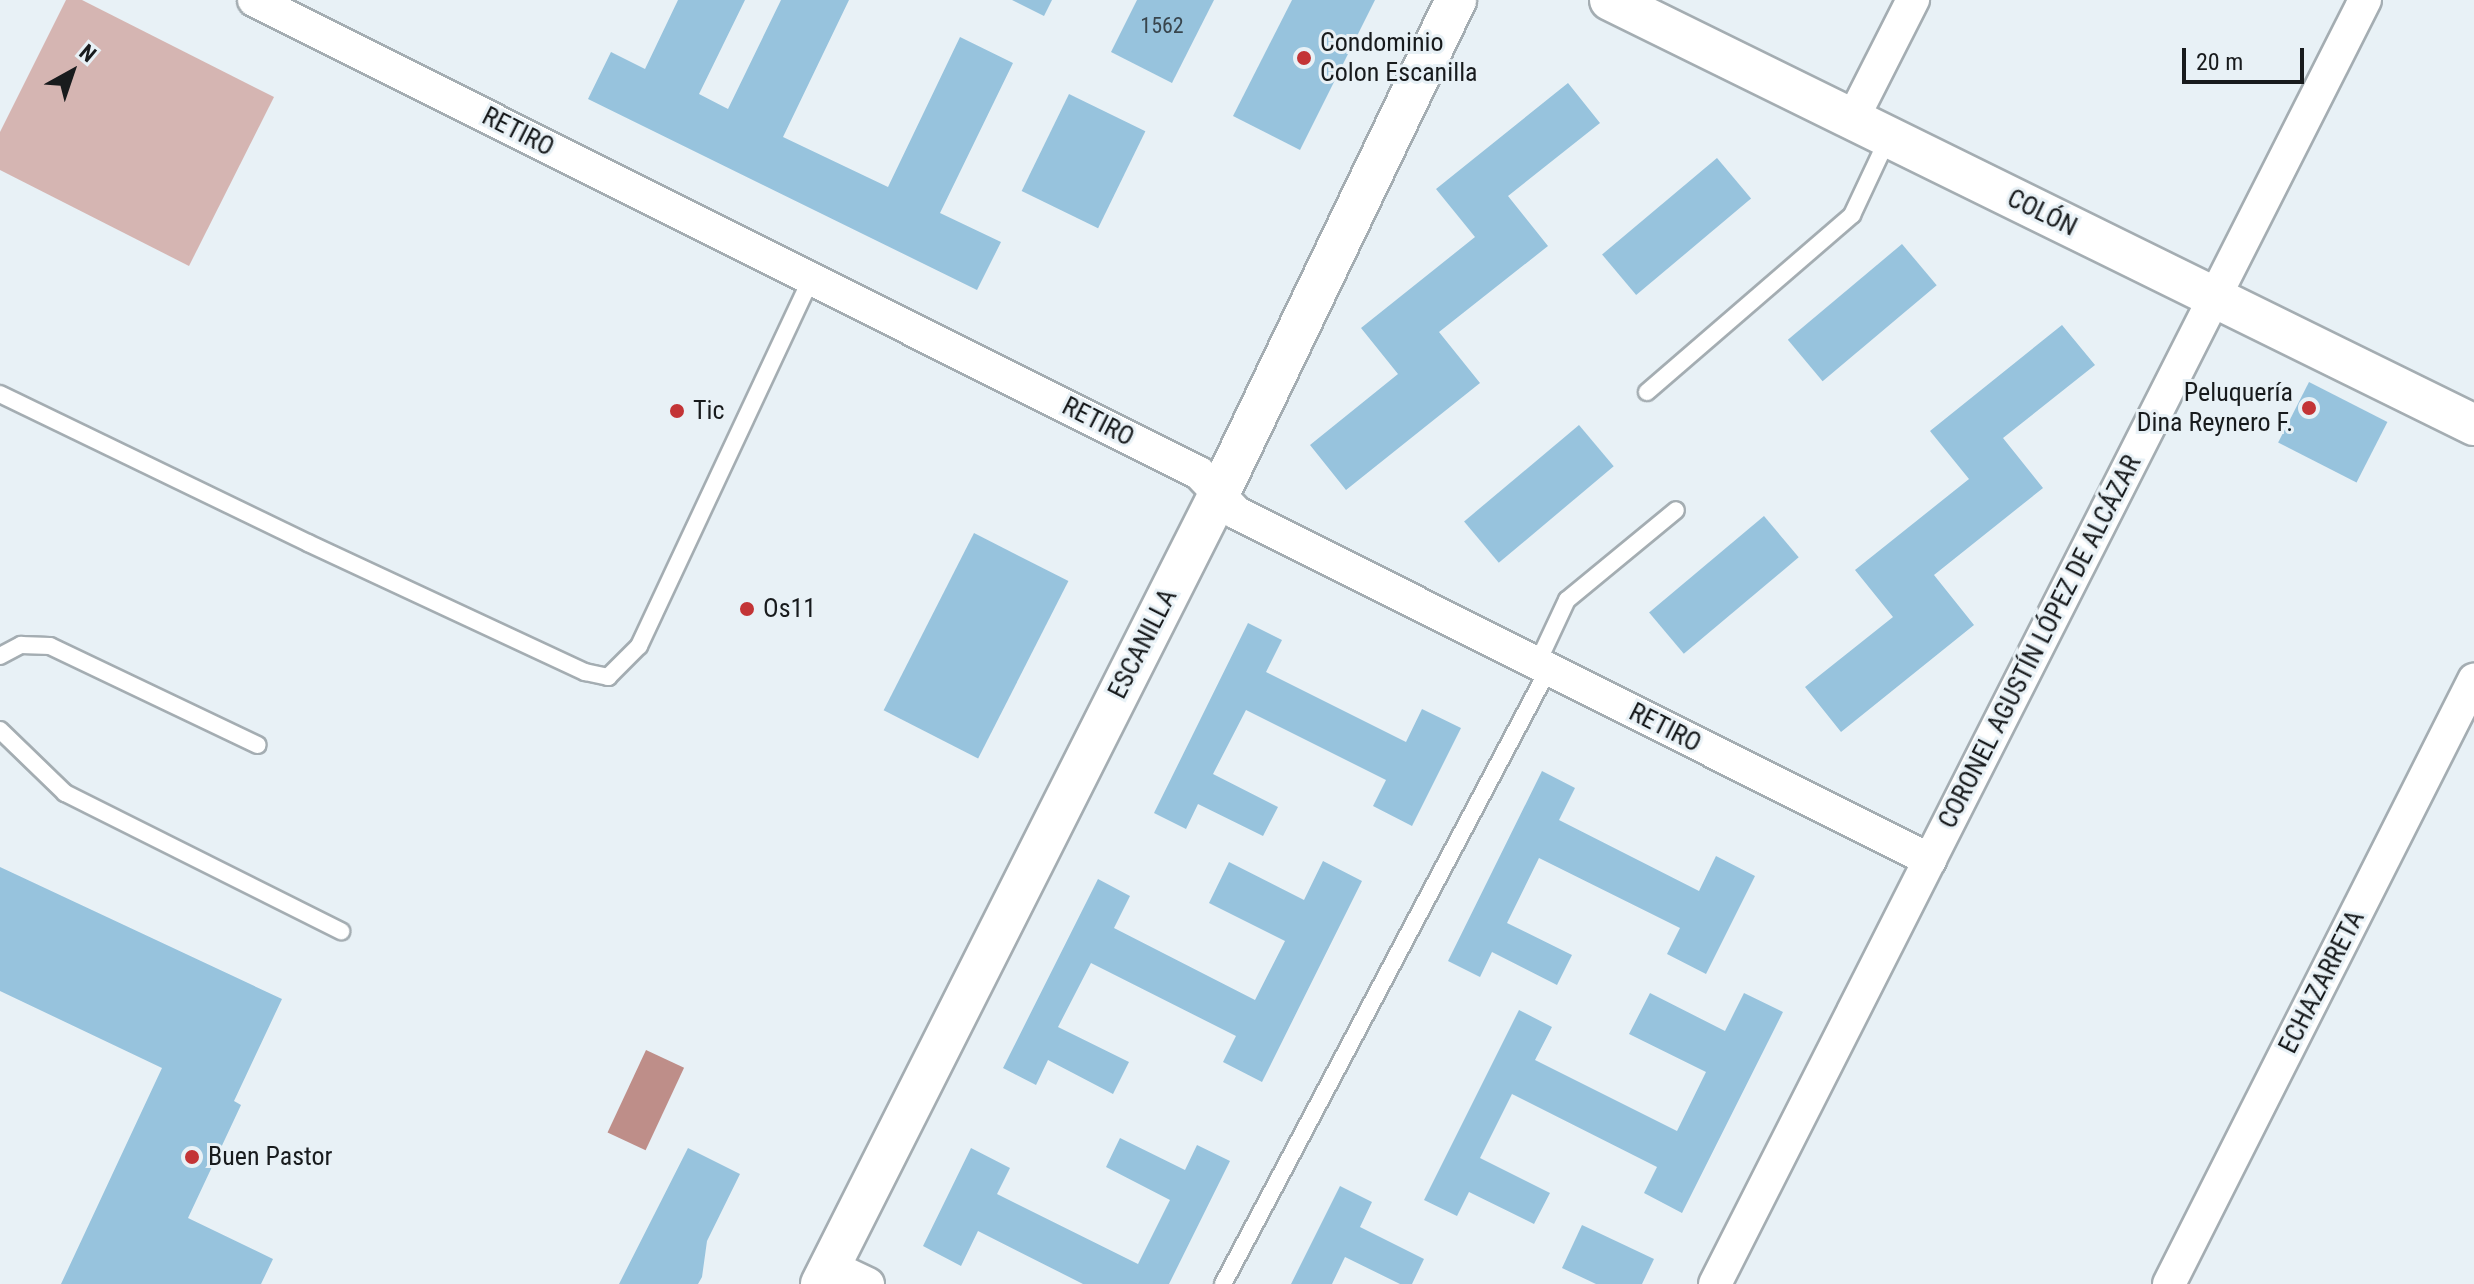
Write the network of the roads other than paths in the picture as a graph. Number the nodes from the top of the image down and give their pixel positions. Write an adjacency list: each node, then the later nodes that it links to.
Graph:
1 (254, 0): 8 (street, RETIRO)
2 (1456, 0): 13 (street, ESCANILLA)
3 (1610, 0): 6 (street, COLÓN)
4 (1913, 0): 6 (street)
5 (2365, 0): 9 (street, CORONEL AGUSTÍN LÓPEZ DE ALCÁZAR)
6 (1852, 120): 7 (street, COLÓN)
7 (1888, 138): 9 (street, COLÓN); 10 (lane)
8 (811, 279): 11 (lane); 13 (street, RETIRO)
9 (2215, 297): 12 (street, COLÓN); 20 (street, CORONEL AGUSTÍN LÓPEZ DE ALCÁZAR)
10 (1647, 392)
11 (0, 394)
12 (2474, 425)
13 (1219, 494): 16 (street, RETIRO); 22 (street, ESCANILLA)
14 (1676, 510): 16 (lane)
15 (0, 656): 19 (lane)
16 (1542, 667): 20 (street, RETIRO); 24 (lane)
17 (2474, 680): 26 (street, ECHAZARRETA)
18 (0, 730): 21 (lane)
19 (258, 745)
20 (1930, 860): 25 (street, CORONEL AGUSTÍN LÓPEZ DE ALCÁZAR)
21 (341, 931)
22 (826, 1275): 23 (street)
23 (868, 1284)
24 (1223, 1284)
25 (1715, 1284)
26 (2169, 1284)

